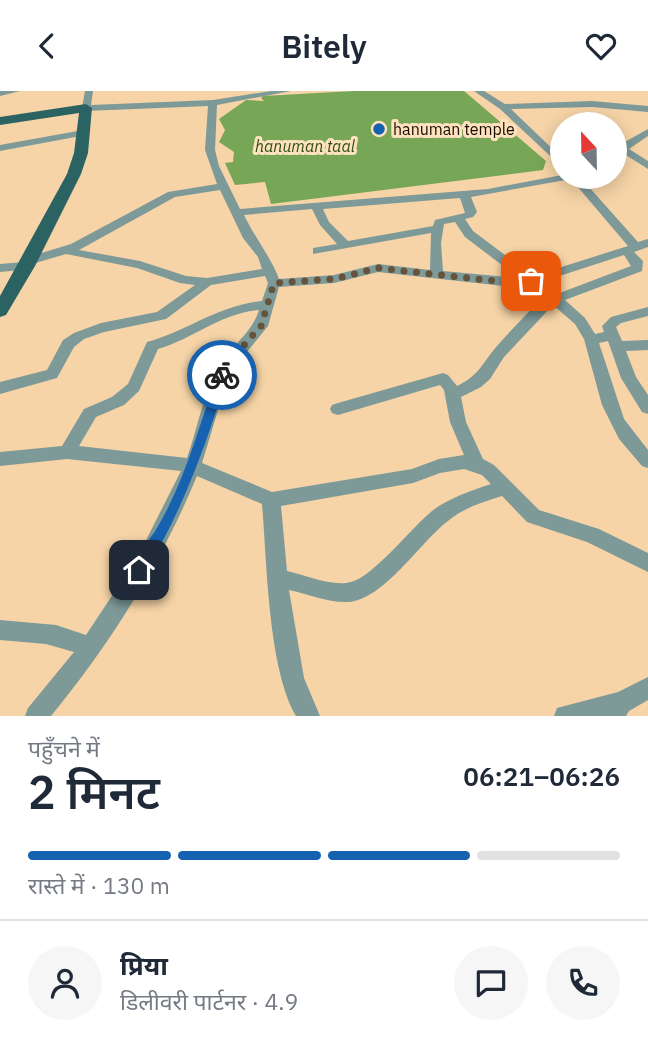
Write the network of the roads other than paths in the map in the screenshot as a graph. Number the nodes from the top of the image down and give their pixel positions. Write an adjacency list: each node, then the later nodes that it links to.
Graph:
1 (16, 91): 7 (street)
2 (89, 91): 13 (street)
3 (189, 91): 9 (street)
4 (287, 91): 8 (street)
5 (478, 91): 11 (street)
6 (589, 91): 10 (street)
7 (0, 93)
8 (213, 103): 9 (street); 24 (street)
9 (201, 104): 13 (street)
10 (597, 105): 11 (street); 12 (street)
11 (503, 107): 20 (street)
12 (643, 107): 14 (street)
13 (86, 108): 15 (main road); 17 (main road)
14 (648, 120)
15 (0, 121)
16 (648, 132): 18 (street)
17 (83, 133): 19 (street); 35 (main road)
18 (627, 145)
19 (0, 148)
20 (550, 152)
21 (627, 155): 22 (street)
22 (648, 166)
23 (550, 180): 26 (street)
24 (224, 187): 28 (street); 33 (street)
25 (586, 189): 32 (street)
26 (464, 194): 27 (street); 29 (street)
27 (316, 206): 28 (street); 31 (street)
28 (239, 212): 38 (street)
29 (458, 218): 30 (street); 39 (street)
30 (438, 228): 31 (street); 37 (street)
31 (346, 246): 34 (street)
32 (636, 246): 39 (street); 41 (street)
33 (64, 251): 35 (street); 40 (street)
34 (317, 251)
35 (28, 263): 36 (street); 43 (main road)
36 (0, 268)
37 (437, 275): 38 (street); 39 (street)
38 (273, 277): 40 (street); 42 (street)
39 (531, 281): 41 (street)
40 (207, 282): 45 (street)
41 (555, 298): 47 (street); 51 (street)
42 (267, 305): 46 (street); 58 (street)
43 (0, 311)
44 (648, 311): 48 (street)
45 (156, 317): 46 (street); 50 (street)
46 (176, 339): 54 (street)
47 (591, 339): 48 (street); 56 (street)
48 (613, 341): 49 (street); 52 (street)
49 (648, 345)
50 (0, 388)
51 (452, 395): 53 (street); 57 (street)
52 (648, 408)
53 (338, 409)
54 (67, 452): 55 (street); 58 (street)
55 (0, 459)
56 (648, 461)
57 (478, 464): 59 (street); 60 (street)
58 (192, 466): 60 (street); 64 (street)
59 (505, 487): 61 (street); 62 (street)
60 (271, 500): 62 (street)
61 (648, 563)
62 (279, 579): 68 (street)
63 (0, 630): 64 (street)
64 (89, 648): 67 (street)
65 (648, 688): 66 (street)
66 (617, 710): 69 (street)
67 (36, 716)
68 (309, 716)
69 (565, 716)

